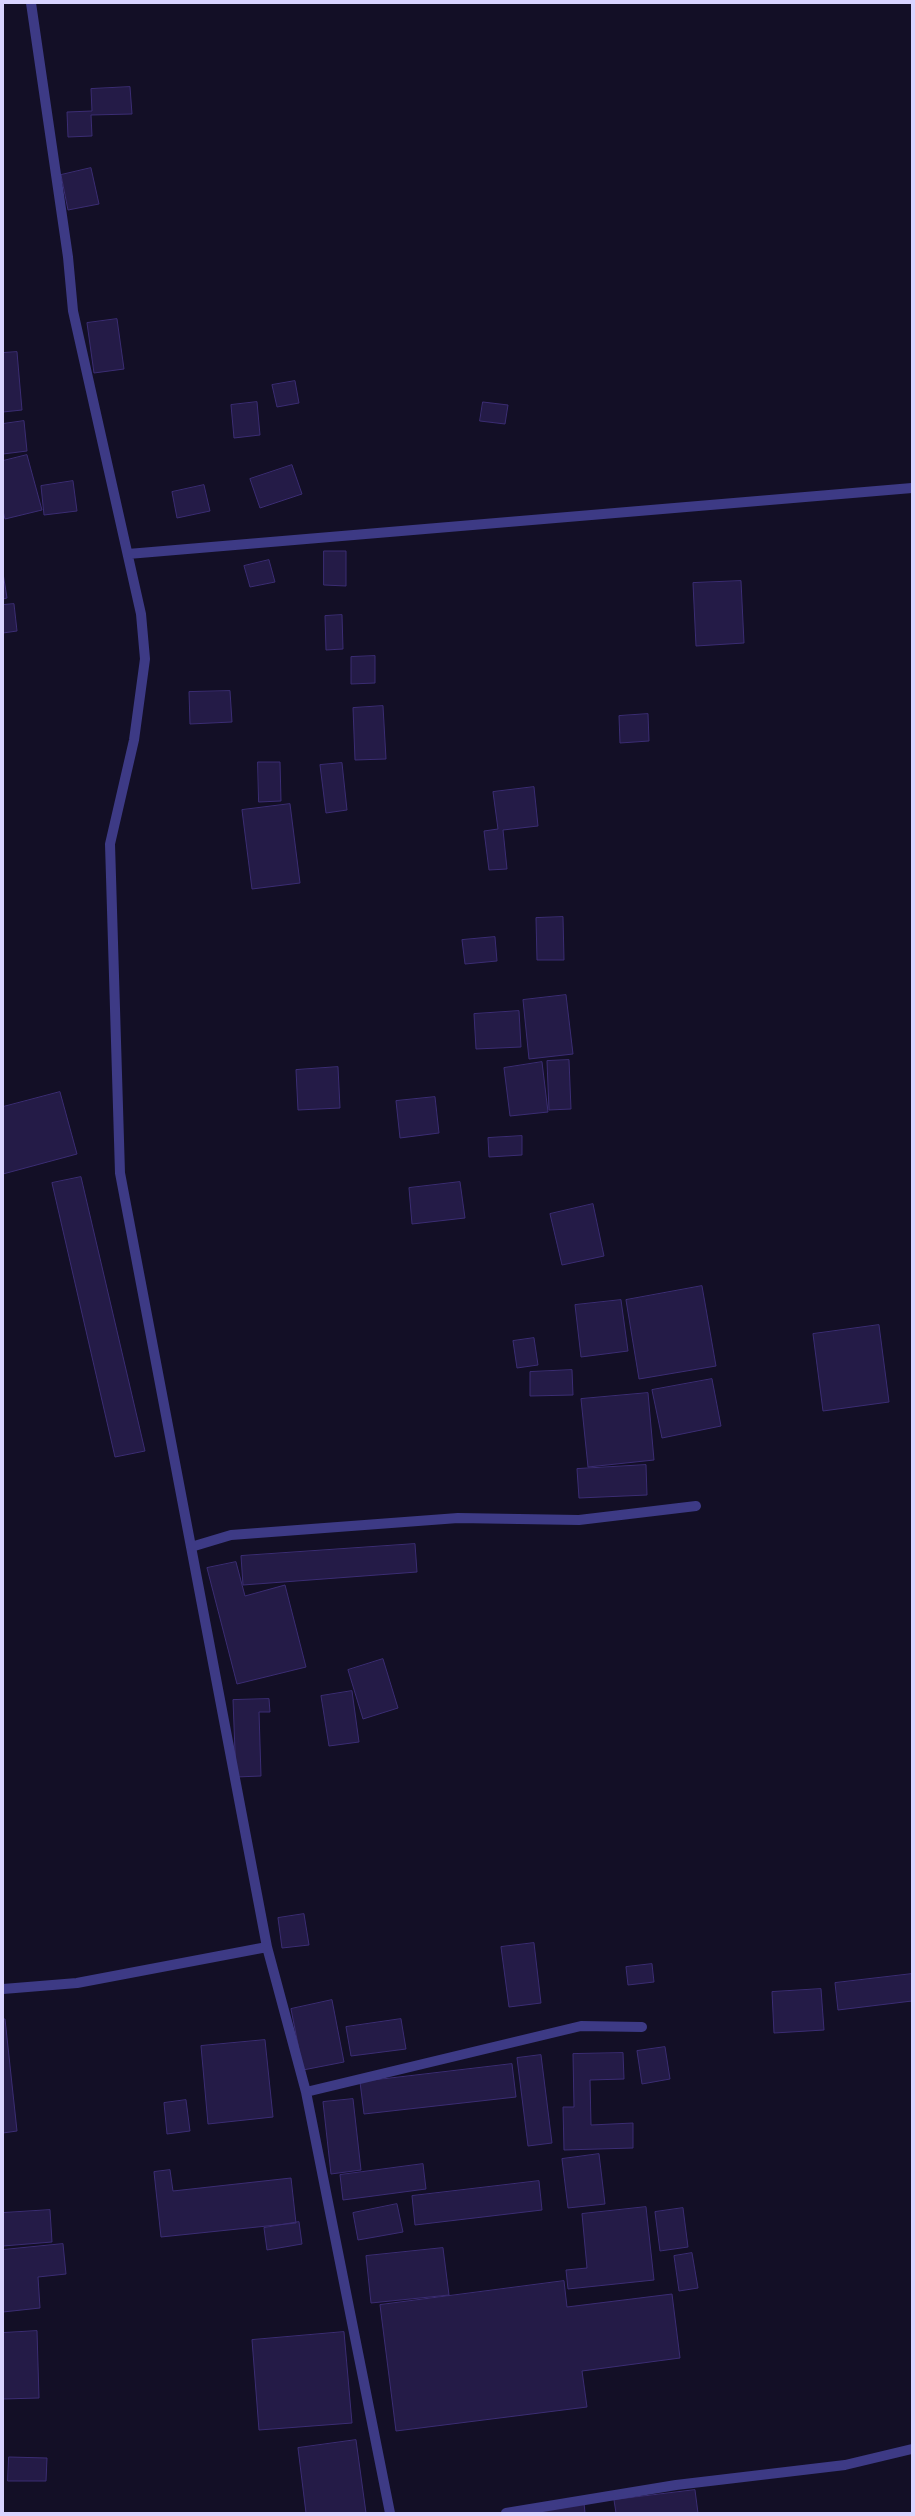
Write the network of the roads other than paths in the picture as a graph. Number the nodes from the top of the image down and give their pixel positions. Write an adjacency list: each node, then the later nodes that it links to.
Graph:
1 (30, 3): 3 (street)
2 (912, 488): 3 (street)
3 (128, 554): 5 (street)
4 (696, 1506): 5 (street)
5 (191, 1547): 6 (street)
6 (267, 1947): 7 (street); 9 (street)
7 (3, 1989)
8 (642, 2027): 9 (street)
9 (306, 2092): 11 (street)
10 (912, 2449): 12 (street)
11 (390, 2513)
12 (506, 2513)

